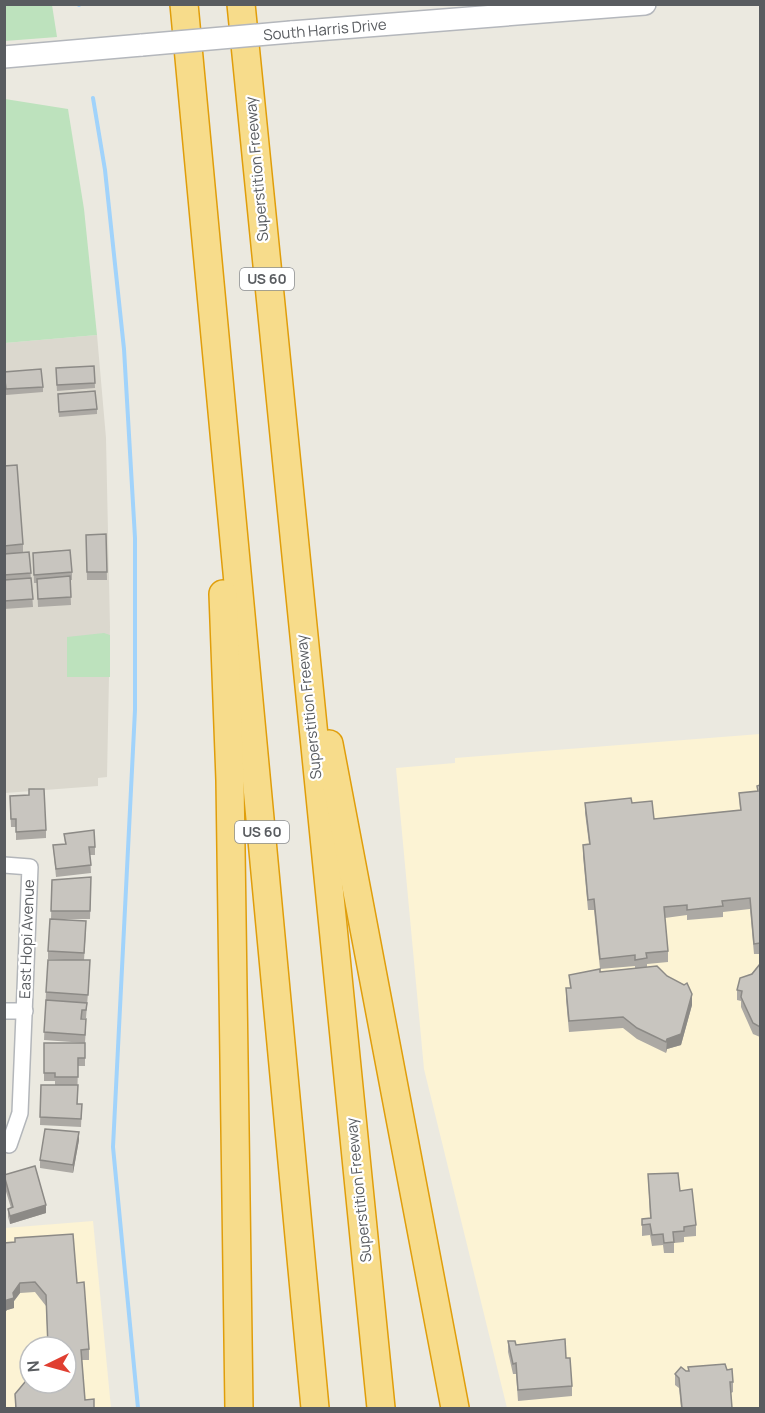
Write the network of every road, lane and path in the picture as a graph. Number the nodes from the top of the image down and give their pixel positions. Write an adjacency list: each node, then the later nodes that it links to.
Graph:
1 (184, 4): 5 (highway, US 60)
2 (241, 4): 6 (highway, Superstition Freeway / US 60)
3 (645, 4): 4 (street, South Harris Drive, bridge)
4 (4, 57)
5 (209, 255): 11 (highway); 12 (highway, US 60)
6 (294, 554): 13 (highway, Superstition Freeway / US 60); 14 (highway)
7 (4, 865): 9 (street, East Hopi Avenue)
8 (4, 1011): 9 (street)
9 (25, 1011): 10 (street, East Hopi Avenue)
10 (9, 1145)
11 (239, 1408)
12 (315, 1408)
13 (381, 1408)
14 (456, 1408)

